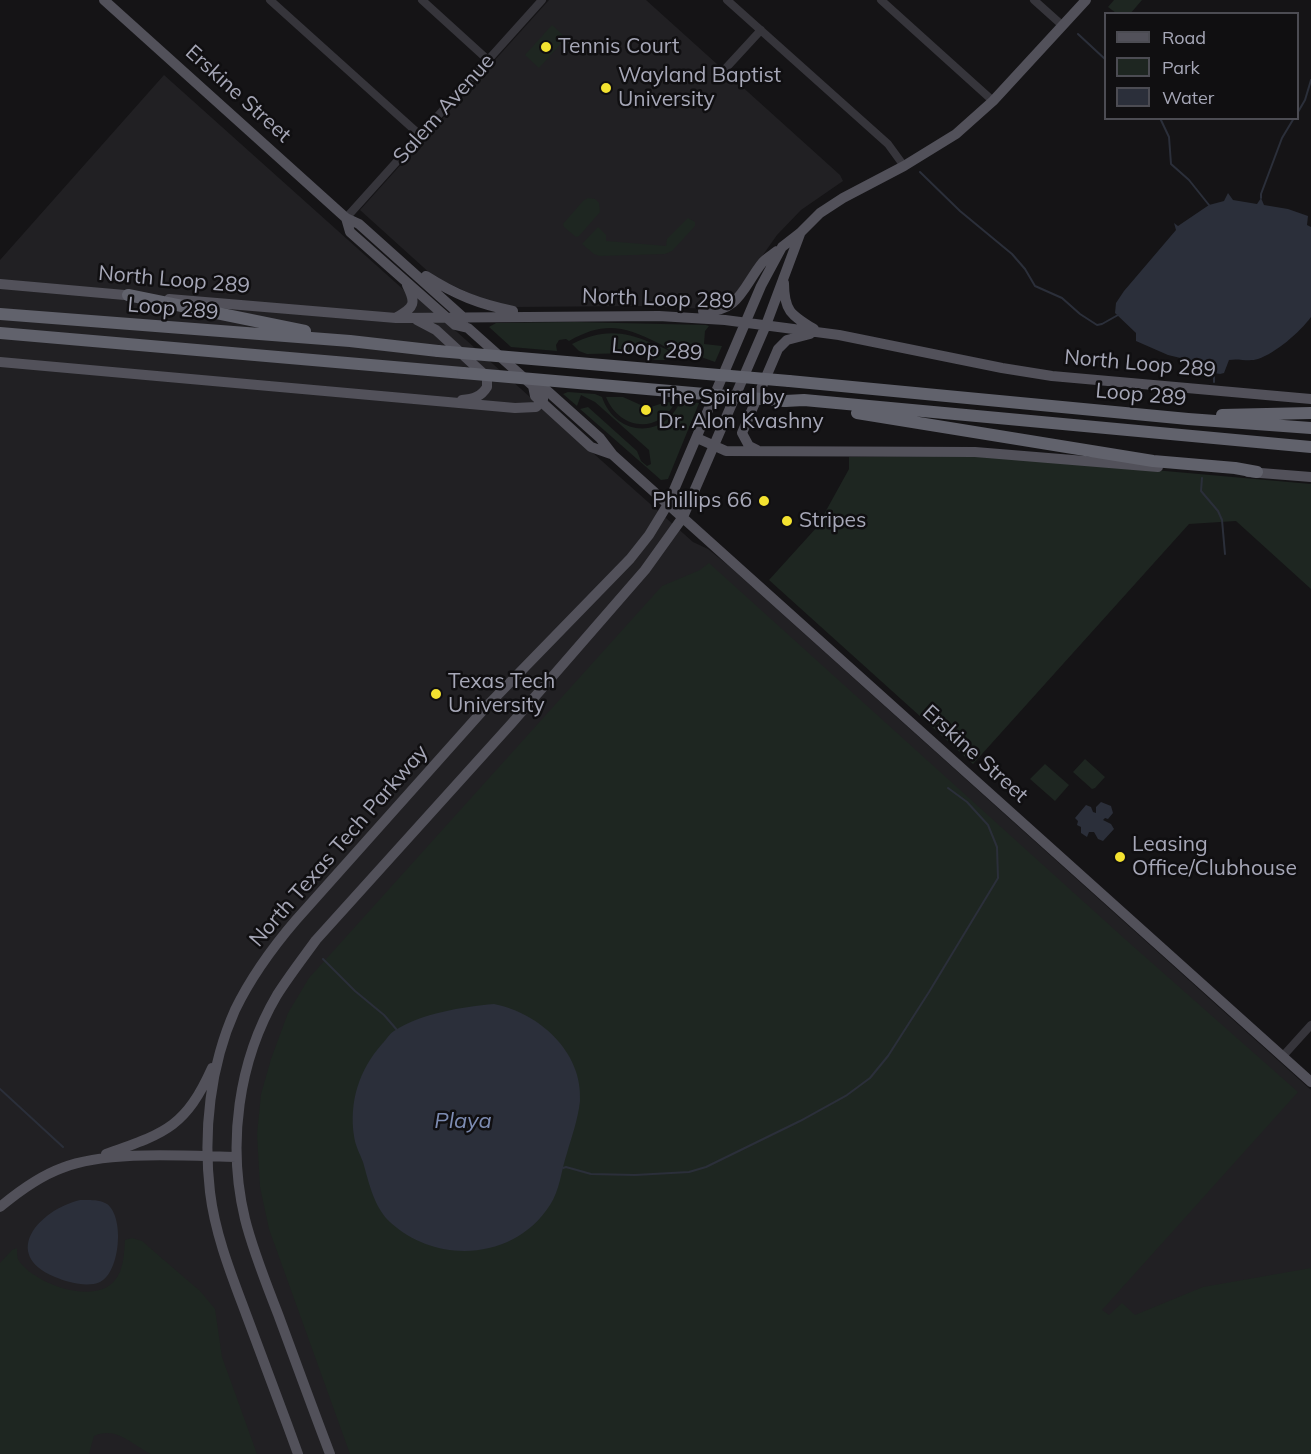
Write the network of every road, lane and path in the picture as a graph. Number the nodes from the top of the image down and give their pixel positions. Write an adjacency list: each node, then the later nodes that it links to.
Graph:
1 (104, 0): 16 (main road, Erskine Street)
2 (270, 0): 14 (street)
3 (422, 0): 11 (street)
4 (542, 0): 11 (street, Salem Avenue)
5 (727, 0): 10 (street)
6 (881, 0): 13 (street)
7 (1034, 0): 9 (street)
8 (1086, 0): 9 (main road)
9 (1063, 26): 13 (main road)
10 (761, 30): 12 (street); 15 (street)
11 (488, 60): 14 (street, Salem Avenue)
12 (726, 68)
13 (993, 101): 15 (main road)
14 (420, 135): 16 (street, Salem Avenue)
15 (904, 166): 17 (main road)
16 (346, 218): 19 (main road, Erskine Street); 21 (main road, Erskine Street)
17 (800, 233): 18 (main road); 20 (main road)
18 (782, 247): 27 (main road); 31 (main road, North Texas Tech Parkway)
19 (389, 250): 25 (main road); 26 (main road, Erskine Street)
20 (784, 278): 32 (main road); 34 (main road)
21 (406, 282): 28 (main road, Erskine Street); 29 (main road)
22 (0, 284): 23 (main road, North Loop 289)
23 (128, 295): 29 (main road, North Loop 289); 38 (highway)
24 (0, 314): 38 (highway, Loop 289)
25 (537, 315): 26 (main road, North Loop 289); 27 (main road, North Loop 289)
26 (464, 316): 28 (main road, North Loop 289); 33 (main road, Erskine Street)
27 (659, 316): 31 (main road, North Loop 289)
28 (447, 317): 30 (main road, North Loop 289); 33 (main road, Erskine Street)
29 (396, 318): 30 (main road, North Loop 289)
30 (412, 318): 43 (main road)
31 (746, 322): 32 (main road, North Loop 289); 48 (main road, North Texas Tech Parkway)
32 (766, 325): 34 (main road, North Loop 289); 49 (main road)
33 (468, 328): 40 (main road, Erskine Street)
34 (819, 332): 41 (main road, North Loop 289); 51 (main road)
35 (0, 333): 36 (highway, Loop 289)
36 (54, 338): 37 (highway); 42 (highway, Loop 289, bridge)
37 (0, 341)
38 (350, 341): 45 (highway, Loop 289, bridge)
39 (0, 362): 43 (main road)
40 (538, 386): 44 (main road, Erskine Street); 52 (main road, Erskine Street)
41 (1311, 399)
42 (785, 401): 50 (highway, Loop 289); 53 (highway)
43 (447, 402): 44 (main road)
44 (542, 402): 52 (main road, Erskine Street)
45 (1052, 405): 46 (highway); 47 (highway, Loop 289)
46 (1311, 413)
47 (1311, 428)
48 (697, 438): 49 (main road); 55 (main road, North Texas Tech Parkway)
49 (714, 446): 51 (main road); 56 (main road)
50 (1311, 447)
51 (760, 451): 53 (main road)
52 (613, 455): 55 (main road, Erskine Street)
53 (1257, 472): 54 (main road)
54 (1311, 477)
55 (668, 504): 56 (main road, Erskine Street); 58 (main road, North Texas Tech Parkway)
56 (683, 517): 59 (main road, Erskine Street); 62 (main road)
57 (1311, 1025): 59 (street)
58 (221, 1049): 61 (main road, North Texas Tech Parkway); 63 (main road)
59 (1283, 1056): 60 (main road, Erskine Street)
60 (1311, 1082)
61 (208, 1157): 62 (main road); 63 (main road); 65 (main road, North Texas Tech Parkway)
62 (236, 1157): 66 (main road)
63 (89, 1161): 64 (main road)
64 (0, 1207)
65 (298, 1454)
66 (330, 1454)

